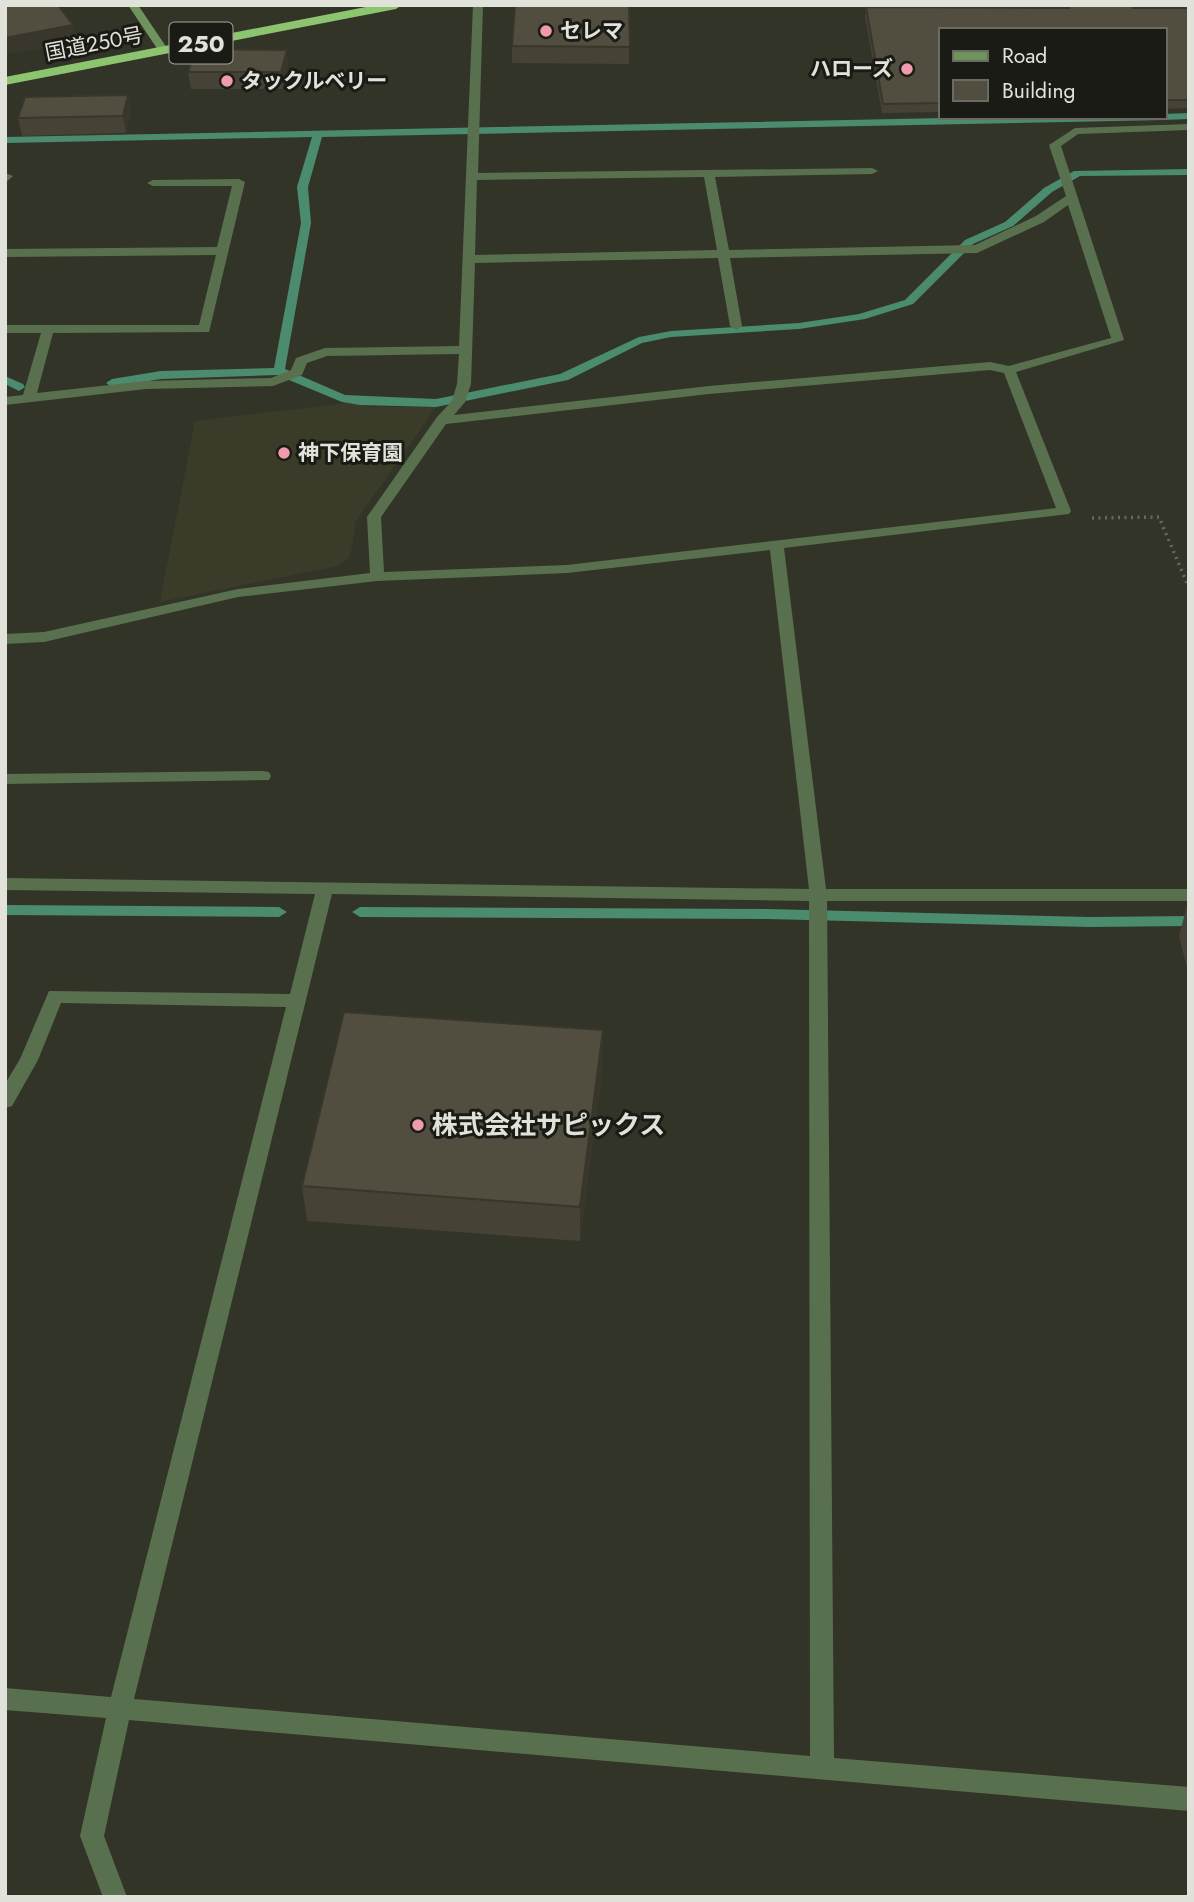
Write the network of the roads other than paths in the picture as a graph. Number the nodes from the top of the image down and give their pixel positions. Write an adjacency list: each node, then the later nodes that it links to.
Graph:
1 (133, 5): 4 (street)
2 (397, 5): 4 (highway, 国道250号 / 250)
3 (478, 5): 9 (street)
4 (164, 51): 5 (highway, 国道250号 / 250)
5 (5, 81)
6 (1189, 127): 11 (street)
7 (872, 171): 8 (street)
8 (709, 174): 9 (street); 14 (street)
9 (473, 177): 15 (street)
10 (152, 183): 12 (street)
11 (1072, 197): 14 (street); 20 (street)
12 (222, 251): 13 (street); 18 (street)
13 (5, 253)
14 (724, 254): 15 (street); 16 (street)
15 (469, 259): 19 (street)
16 (736, 326)
17 (5, 328): 18 (street)
18 (48, 329): 21 (street)
19 (466, 349): 21 (street); 23 (street)
20 (1009, 370): 23 (street); 24 (street)
21 (29, 399): 22 (street)
22 (5, 401)
23 (442, 420): 25 (street)
24 (777, 547): 25 (street); 32 (street)
25 (377, 577): 26 (street)
26 (5, 639)
27 (263, 776): 28 (street)
28 (5, 779)
29 (5, 884): 30 (street)
30 (326, 888): 32 (street); 33 (street)
31 (1189, 895): 32 (street)
32 (818, 907): 37 (street)
33 (297, 1002): 34 (street); 36 (street)
34 (5, 1101)
35 (5, 1699): 36 (street)
36 (120, 1709): 37 (street); 39 (street)
37 (822, 1770): 38 (street)
38 (1189, 1799)
39 (115, 1897)

